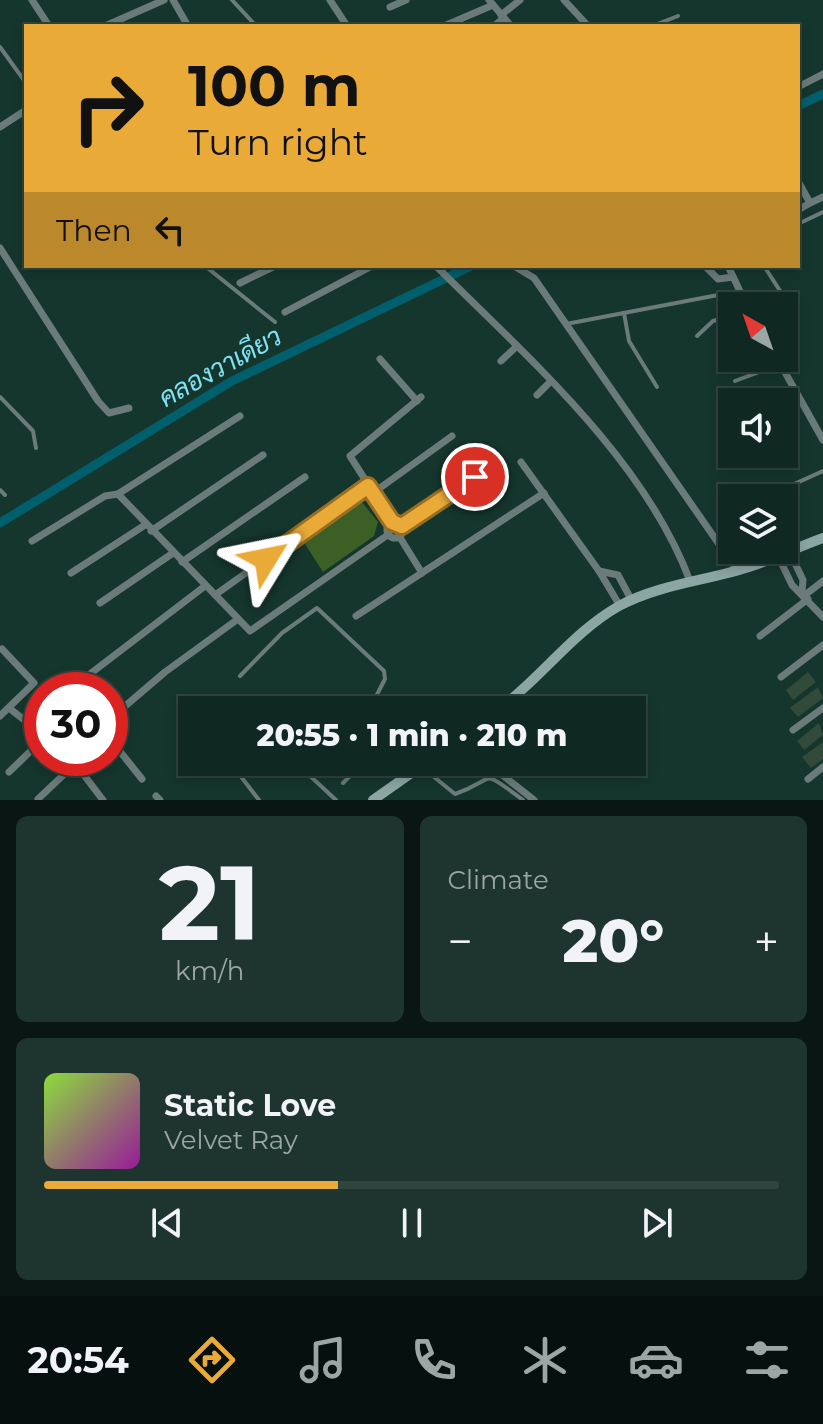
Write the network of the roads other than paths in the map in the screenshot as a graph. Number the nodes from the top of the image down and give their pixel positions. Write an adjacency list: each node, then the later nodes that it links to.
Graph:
1 (32, 0): 13 (street)
2 (164, 0): 14 (street)
3 (173, 0): 15 (street)
4 (232, 0): 16 (lane)
5 (330, 0): 17 (street)
6 (406, 0): 10 (street)
7 (520, 0): 11 (street)
8 (564, 0): 21 (street)
9 (491, 2): 11 (street); 18 (street)
10 (390, 7)
11 (503, 16): 19 (street); 20 (street)
12 (678, 16): 22 (lane)
13 (48, 24)
14 (110, 24)
15 (187, 24)
16 (254, 24)
17 (346, 24)
18 (448, 24)
19 (496, 24)
20 (509, 24)
21 (586, 24)
22 (657, 24)
23 (0, 47): 25 (lane)
24 (823, 74): 26 (street)
25 (24, 80)
26 (800, 86)
27 (24, 111): 28 (street)
28 (0, 127)
29 (800, 185): 31 (street)
30 (823, 197): 31 (street)
31 (810, 203): 32 (street)
32 (800, 209)
33 (823, 212): 34 (lane)
34 (800, 223)
35 (0, 248): 63 (street)
36 (208, 268): 50 (lane)
37 (271, 268): 44 (street)
38 (368, 268): 47 (street)
39 (438, 268): 53 (street)
40 (517, 268): 51 (street)
41 (707, 268): 43 (street)
42 (765, 268): 46 (lane)
43 (731, 269): 45 (street)
44 (240, 283)
45 (739, 291): 48 (lane)
46 (781, 292)
47 (285, 312)
48 (624, 313): 51 (lane); 60 (lane)
49 (718, 319): 52 (lane)
50 (275, 322)
51 (566, 324): 92 (street)
52 (697, 336)
53 (517, 346): 55 (street); 58 (street)
54 (380, 359): 75 (street)
55 (501, 361)
56 (754, 372): 59 (lane)
57 (784, 372): 66 (street)
58 (551, 381): 61 (street); 96 (street)
59 (735, 381)
60 (657, 387)
61 (537, 395)
62 (0, 397): 67 (lane)
63 (129, 408)
64 (240, 416): 77 (street)
65 (452, 436): 75 (street)
66 (823, 440)
67 (36, 448)
68 (263, 455): 81 (street)
69 (521, 462): 76 (street)
70 (823, 471): 73 (lane)
71 (305, 477): 88 (street)
72 (475, 477): 80 (street)
73 (794, 484)
74 (0, 490): 78 (lane)
75 (370, 490): 79 (street); 99 (street)
76 (544, 493): 93 (street); 95 (street)
77 (118, 494): 81 (street); 85 (street)
78 (5, 495)
79 (392, 522): 80 (street); 82 (street)
80 (402, 526): 83 (street)
81 (148, 528): 87 (street); 94 (street)
82 (389, 534): 83 (street); 106 (street)
83 (399, 536): 95 (street)
84 (823, 538): 86 (street)
85 (32, 541)
86 (798, 548)
87 (173, 553): 88 (street); 102 (street)
88 (182, 562): 98 (street)
89 (755, 564): 92 (street)
90 (782, 564): 100 (street)
91 (795, 564): 100 (street)
92 (737, 570): 96 (street)
93 (599, 571): 101 (street); 103 (street)
94 (71, 573)
95 (422, 573): 104 (street)
96 (690, 581): 101 (street)
97 (823, 581): 100 (street)
98 (205, 586): 99 (street); 110 (street)
99 (215, 595): 106 (street)
100 (805, 595): 105 (street); 107 (street)
101 (632, 601): 103 (street)
102 (100, 603)
103 (620, 606): 114 (street)
104 (356, 616)
105 (823, 617)
106 (238, 619): 115 (street)
107 (760, 636)
108 (823, 645): 112 (street)
109 (2, 649): 116 (street)
110 (93, 672)
111 (240, 676): 113 (lane)
112 (781, 677)
113 (376, 696)
114 (515, 696)
115 (128, 704)
116 (9, 708): 118 (street); 119 (street)
117 (823, 708): 120 (street)
118 (0, 716)
119 (24, 720)
120 (793, 730)
121 (24, 756): 124 (street)
122 (128, 762): 133 (street)
123 (823, 767): 134 (street)
124 (9, 772)
125 (59, 776): 137 (street)
126 (85, 776): 138 (street)
127 (310, 776): 140 (lane)
128 (350, 776): 135 (lane)
129 (407, 776): 141 (street)
130 (433, 776): 136 (lane)
131 (504, 776): 144 (street)
132 (242, 778): 139 (lane)
133 (142, 779)
134 (808, 779)
135 (343, 783)
136 (455, 794): 142 (lane); 143 (lane)
137 (38, 799)
138 (103, 800)
139 (259, 800)
140 (336, 800)
141 (373, 800)
142 (458, 800)
143 (523, 800)
144 (534, 800)

